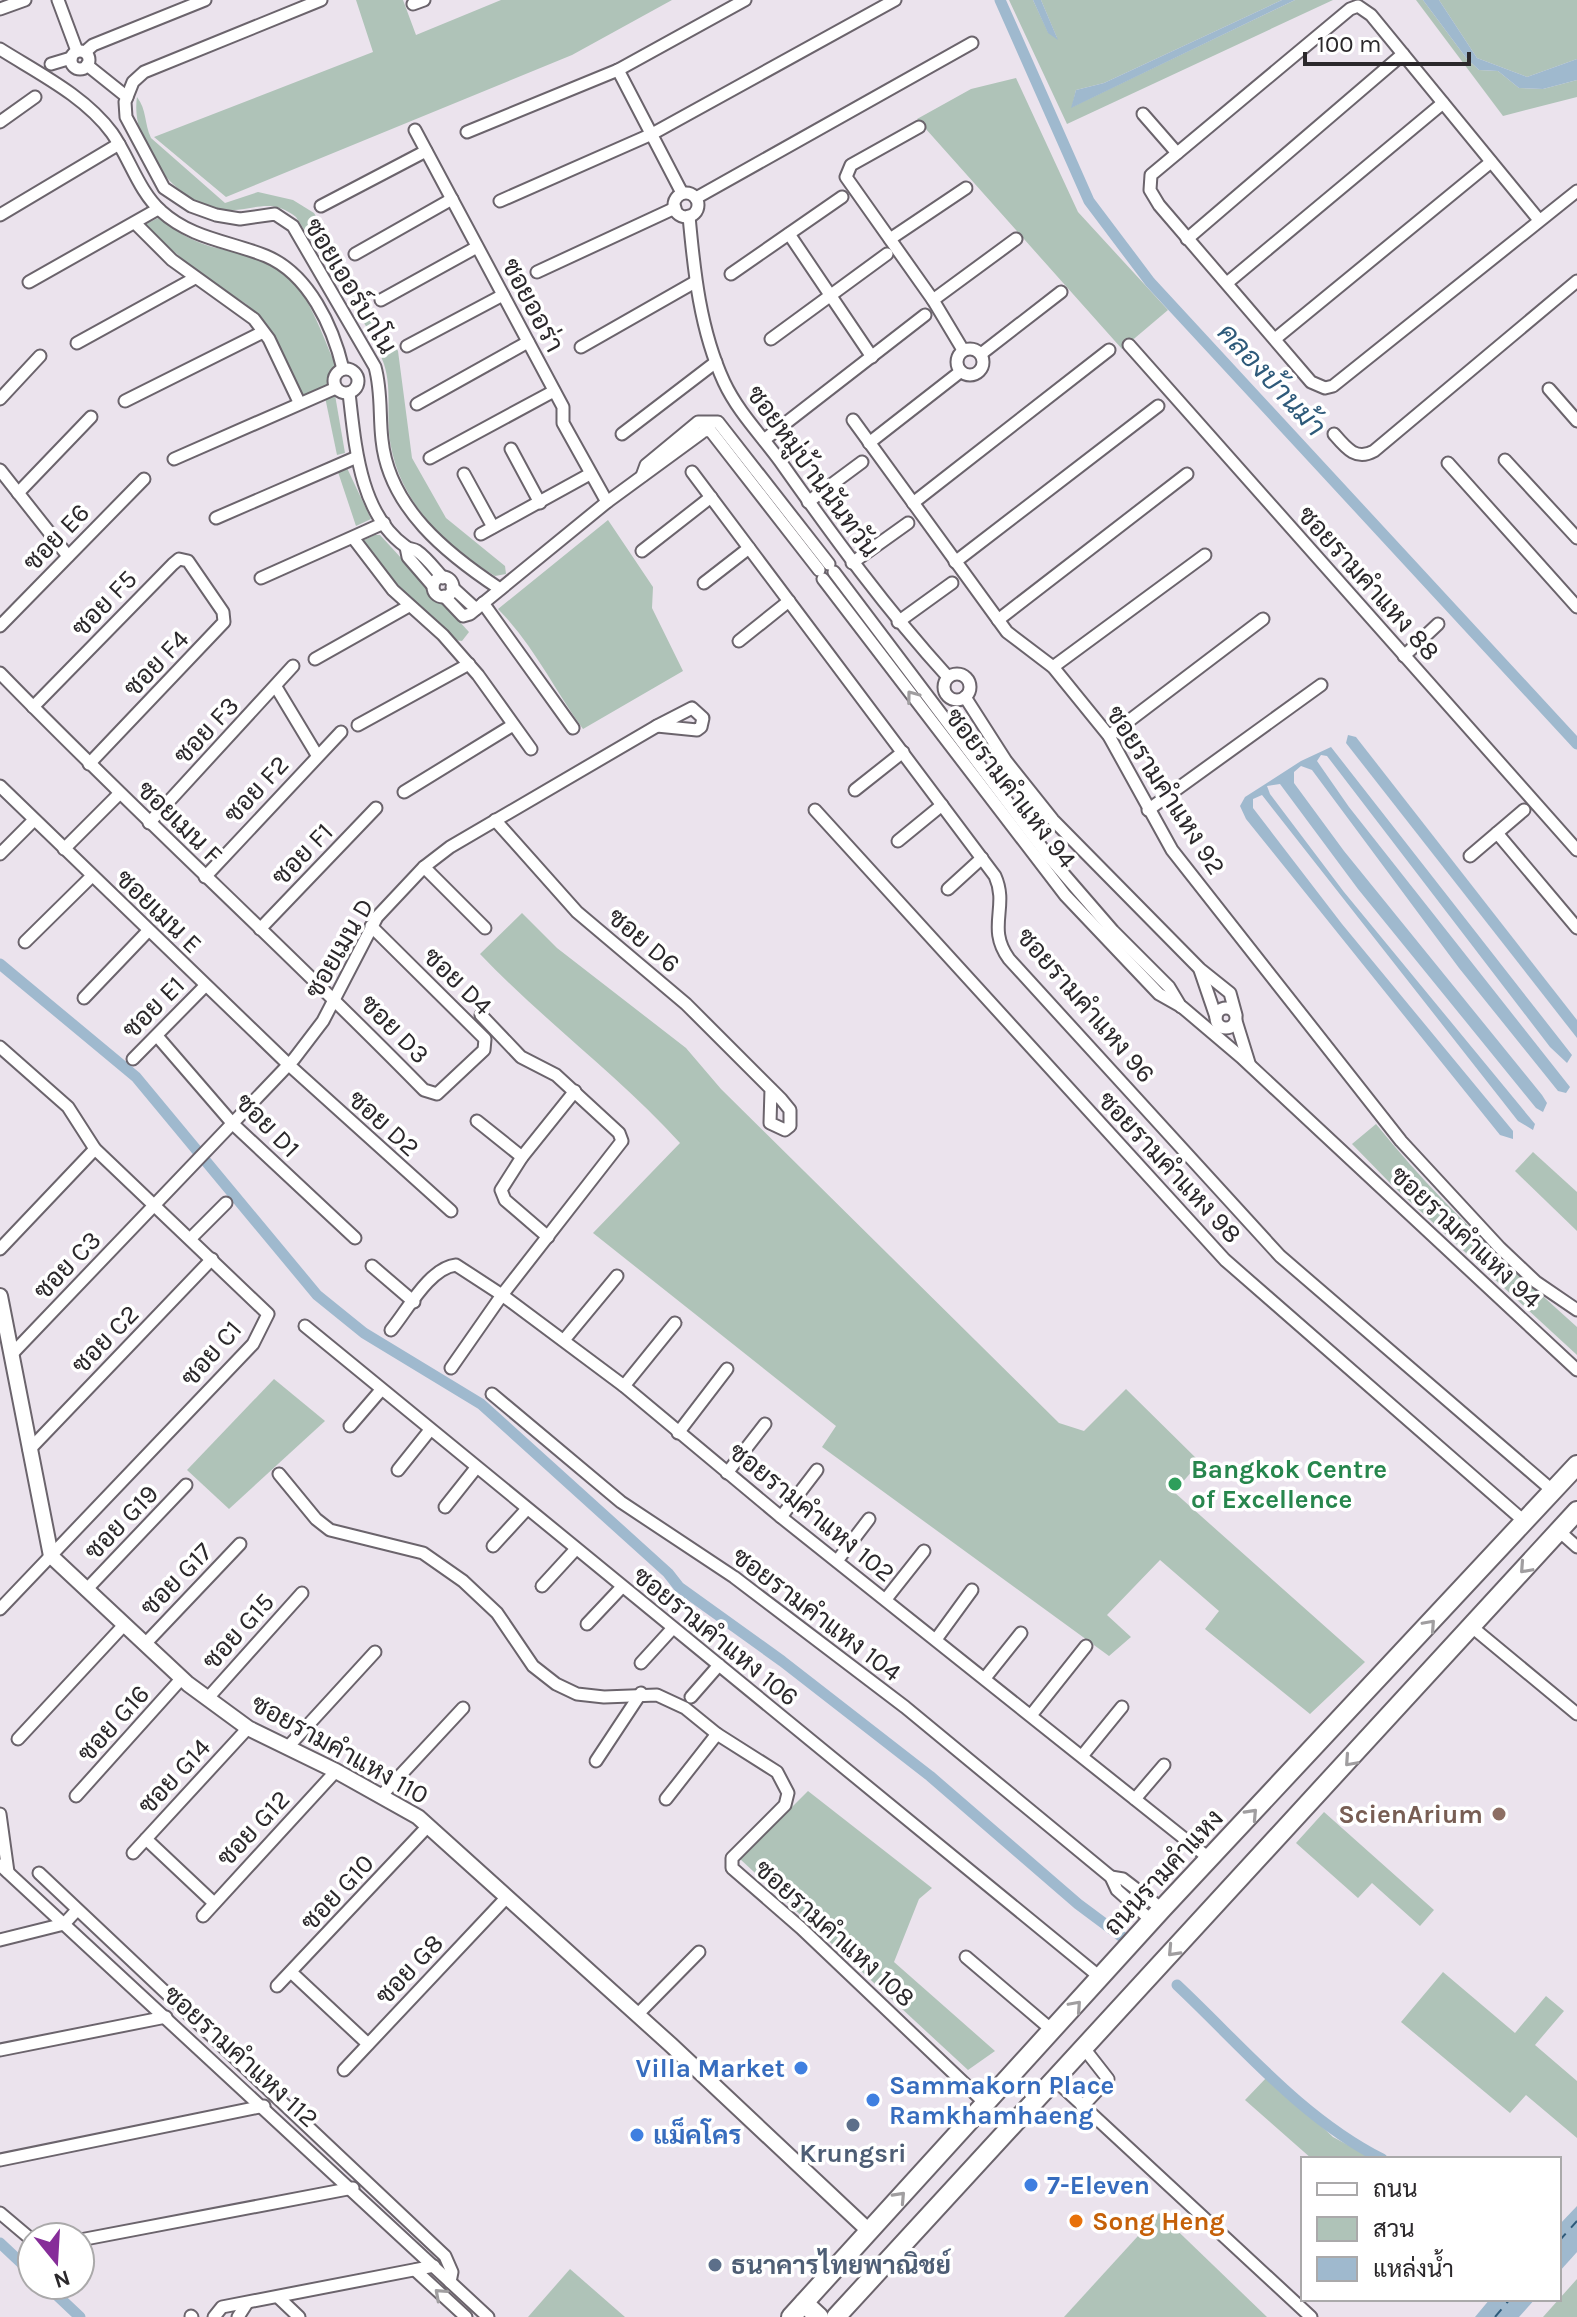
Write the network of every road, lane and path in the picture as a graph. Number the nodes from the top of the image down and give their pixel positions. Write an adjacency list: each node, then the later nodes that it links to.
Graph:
1 (25, 0): 7 (street)
2 (58, 0): 10 (street)
3 (205, 0): 10 (street)
4 (321, 0): 15 (street)
5 (745, 0): 13 (street)
6 (895, 0): 22 (street)
7 (0, 9)
8 (972, 43): 31 (street)
9 (0, 49): 23 (street)
10 (77, 54): 12 (street); 15 (street)
11 (1403, 54): 16 (street); 25 (street); 44 (street)
12 (51, 64)
13 (618, 70): 21 (street); 22 (street)
14 (35, 97): 18 (street)
15 (127, 97): 130 (street, ซอยเออร์บาโน)
16 (1443, 103): 26 (street); 54 (street)
17 (1143, 114): 25 (street)
18 (0, 122)
19 (919, 127): 42 (street)
20 (415, 130): 24 (street, ซอยออร่า)
21 (467, 132)
22 (653, 133): 29 (street); 33 (street)
23 (119, 144): 36 (street); 37 (street)
24 (426, 151): 32 (street, ซอยออร่า); 34 (street)
25 (1177, 153): 44 (street)
26 (1491, 162): 39 (street); 63 (street)
27 (966, 188): 42 (street)
28 (1577, 191): 39 (street)
29 (682, 193): 31 (street); 35 (street)
30 (842, 197): 41 (street)
31 (696, 198): 38 (street, ซอยหมู่บ้านนันทวัน)
32 (452, 199): 45 (street, ซอยออร่า); 46 (street)
33 (500, 201)
34 (321, 206)
35 (675, 208): 38 (street); 48 (street)
36 (158, 209): 40 (street); 75 (street)
37 (0, 215)
38 (689, 216): 53 (street, ซอยหมู่บ้านนันทวัน)
39 (1539, 220): 63 (street)
40 (135, 223): 50 (street); 52 (street)
41 (789, 234): 49 (street); 57 (street)
42 (890, 239): 59 (street)
43 (1016, 239): 59 (street)
44 (1187, 239): 54 (street)
45 (477, 247): 56 (street, ซอยออร่า); 58 (street)
46 (355, 254)
47 (887, 254): 57 (street)
48 (537, 272)
49 (731, 274)
50 (195, 278): 61 (street); 65 (street)
51 (1577, 281): 90 (street)
52 (29, 282)
53 (695, 282): 68 (street); 74 (street, ซอยหมู่บ้านนันทวัน)
54 (1227, 283): 63 (street)
55 (1061, 292): 71 (street)
56 (503, 295): 64 (street, ซอยออร่า); 67 (street)
57 (831, 295): 62 (street); 73 (street)
58 (381, 300)
59 (933, 300): 69 (street)
60 (925, 315): 73 (street)
61 (263, 332): 82 (street); 83 (street)
62 (771, 339)
63 (1275, 339)
64 (528, 342): 79 (street, ซอยออร่า); 84 (street)
65 (77, 343)
66 (1129, 345): 142 (street, ซอยรามคำแหง 88)
67 (407, 346)
68 (581, 347)
69 (963, 350): 71 (street); 76 (street)
70 (1109, 350): 111 (street)
71 (981, 354): 76 (street)
72 (40, 356): 81 (street)
73 (872, 357): 91 (street)
74 (716, 362): 89 (street); 91 (street, ซอยหมู่บ้านนันทวัน)
75 (343, 369): 77 (street); 80 (street)
76 (960, 372): 92 (street)
77 (336, 388): 80 (street); 83 (street)
78 (1549, 389): 88 (street)
79 (554, 391): 95 (street); 103 (street, ซอยออร่า)
80 (349, 393): 94 (street)
81 (0, 399)
82 (125, 401)
83 (299, 402): 96 (street)
84 (417, 404)
85 (1158, 406): 123 (street)
86 (91, 417): 106 (street)
87 (853, 420): 92 (street, ซอยรามคําแหง 92)
88 (1577, 421)
89 (622, 434)
90 (1334, 434)
91 (764, 440): 109 (street, ซอยหมู่บ้านนันทวัน)
92 (869, 443): 111 (street, ซอยรามคําแหง 92)
93 (511, 449): 110 (street)
94 (357, 457): 112 (street); 113 (street)
95 (430, 458)
96 (174, 459)
97 (1505, 460): 117 (street)
98 (862, 462): 109 (street)
99 (1448, 463): 135 (street)
100 (0, 470): 106 (street)
101 (692, 472): 107 (street, ซอยรามคําแหง 96)
102 (464, 474): 115 (street)
103 (590, 474): 108 (street, ซอยออร่า); 110 (street)
104 (1187, 474): 137 (street)
105 (144, 479): 122 (street, ซอย E6)
106 (18, 493): 122 (street)
107 (711, 497): 119 (street, ซอยรามคําแหง 96); 120 (street)
108 (607, 502): 130 (street, ซอยรามคําแหง 94); 201 (street, ซอยรามคําแหง 94)
109 (808, 502): 124 (street, ซอยหมู่บ้านนันทวัน)
110 (540, 503): 115 (street)
111 (913, 503): 123 (street, ซอยรามคําแหง 92)
112 (216, 518)
113 (384, 523): 118 (street); 126 (street)
114 (908, 523): 124 (street)
115 (493, 527): 116 (street)
116 (481, 534)
117 (1577, 538)
118 (354, 539): 125 (street); 133 (street)
119 (749, 548): 127 (street); 132 (street, ซอยรามคําแหง 96)
120 (642, 551)
121 (1205, 555): 146 (street)
122 (68, 556): 140 (street, ซอย E6)
123 (955, 562): 137 (street, ซอยรามคําแหง 92)
124 (852, 563): 138 (street, ซอยหมู่บ้านนันทวัน)
125 (261, 578)
126 (438, 582): 131 (street); 131 (street)
127 (704, 583)
128 (952, 583): 138 (street)
129 (206, 586): 152 (street, ซอย F5); 162 (street, ซอย F4)
130 (500, 589): 134 (street, ซอยรามคําแหง 94)
131 (448, 592): 134 (street)
132 (789, 601): 141 (street); 160 (street, ซอยรามคําแหง 96)
133 (409, 606): 143 (street); 144 (street)
134 (479, 606): 156 (street)
135 (1577, 607)
136 (1263, 619): 158 (street)
137 (998, 620): 146 (street, ซอยรามคําแหง 92)
138 (898, 622): 148 (street, ซอยหมู่บ้านนันทวัน)
139 (1438, 624): 142 (street)
140 (0, 626)
141 (739, 641)
142 (1404, 656): 178 (street, ซอยรามคำแหง 88)
143 (315, 659)
144 (469, 664): 153 (street); 154 (street)
145 (293, 666): 150 (street, ซอย F3)
146 (1053, 667): 158 (street, ซอยรามคําแหง 92)
147 (0, 673): 152 (street, ซอยเมน F)
148 (948, 677): 151 (street, ซอยหมู่บ้านนันทวัน); 151 (street, ซอยหมู่บ้านนันทวัน)
149 (1321, 685): 170 (street)
150 (276, 687): 161 (street); 174 (street, ซอย F3)
151 (965, 697): 192 (street, ซอยหมู่บ้านนันทวัน)
152 (33, 707): 162 (street, ซอยเมน F)
153 (358, 725)
154 (513, 725): 159 (street); 165 (street)
155 (657, 726): 173 (street, ซอยเมน D)
156 (573, 728)
157 (341, 732): 161 (street, ซอย F2)
158 (1109, 736): 170 (street, ซอยรามคําแหง 92)
159 (531, 749)
160 (903, 752): 164 (street); 167 (street, ซอยรามคําแหง 96)
161 (317, 755): 184 (street, ซอย F2)
162 (89, 764): 166 (street, ซอยเมน F)
163 (0, 786): 172 (street, ซอยเมน E)
164 (855, 790)
165 (404, 792)
166 (119, 794): 174 (street, ซอยเมน F); 177 (street)
167 (942, 805): 176 (street); 181 (street, ซอยรามคําแหง 96)
168 (376, 808): 189 (street, ซอย F1)
169 (815, 810): 256 (street, ซอยรามคําแหง 98)
170 (1148, 810): 226 (street, ซอยรามคําแหง 92)
171 (1524, 810): 175 (street)
172 (34, 820): 177 (street, ซอยเมน E); 179 (street)
173 (495, 820): 182 (street, ซอยเมน D); 206 (street, ซอย D6)
174 (149, 823): 184 (street, ซอยเมน F)
175 (1497, 833): 180 (street); 188 (street)
176 (898, 841)
177 (64, 849): 183 (street, ซอยเมน E)
178 (1577, 850)
179 (0, 854)
180 (1470, 856)
181 (982, 858): 185 (street); 250 (street, ซอยรามคําแหง 96)
182 (424, 867): 186 (street, ซอยเมน D); 187 (street)
183 (92, 876): 190 (street, ซอยเมน E); 191 (street)
184 (205, 877): 189 (street, ซอยเมน F)
185 (948, 889)
186 (371, 926): 195 (street, ซอยเมน D); 205 (street, ซอย D4)
187 (485, 928)
188 (1577, 928)
189 (260, 929): 195 (street, ซอยเมน F)
190 (148, 931): 193 (street, ซอยเมน E); 194 (street)
191 (25, 942)
192 (1200, 969): 197 (street, ซอยหมู่บ้านนันทวัน); 198 (street, ซอยหมู่บ้านนันทวัน)
193 (205, 986): 199 (street, ซอย E1); 203 (street, ซอยเมน E)
194 (84, 998)
195 (334, 998): 203 (street, ซอยเมน D); 205 (street, ซอย D3)
196 (481, 1015): 207 (street)
197 (1236, 1018): 198 (street); 198 (street); 204 (street, ซอยหมู่บ้านนันทวัน)
198 (1218, 1022): 201 (street, ซอยหมู่บ้านนันทวัน)
199 (157, 1036): 202 (street, ซอย E1); 209 (street, ซอย D1)
200 (0, 1047): 210 (street, ซอย C1)
201 (1234, 1051): 204 (street, ซอยรามคําแหง 94)
202 (133, 1059)
203 (289, 1065): 209 (street, ซอยเมน D); 215 (street, ซอย D2)
204 (1250, 1065): 234 (street, ซอยรามคําแหง 94)
205 (464, 1070)
206 (771, 1089)
207 (575, 1091): 211 (street); 216 (street)
208 (477, 1121): 211 (street)
209 (233, 1124): 212 (street, ซอยเมน D); 218 (street, ซอย D1)
210 (95, 1149): 214 (street, ซอย C1); 219 (street)
211 (522, 1157): 216 (street)
212 (190, 1168): 214 (street, ซอย C3)
213 (226, 1203): 217 (street)
214 (156, 1205): 217 (street, ซอย C1); 231 (street, ซอย C3)
215 (451, 1211)
216 (548, 1237): 223 (street)
217 (191, 1238): 220 (street, ซอย C1)
218 (355, 1238)
219 (0, 1249)
220 (212, 1259): 242 (street, ซอย C2); 263 (street, ซอย C1)
221 (372, 1266): 225 (street)
222 (617, 1276): 230 (street)
223 (502, 1295): 225 (street, ซอยรามคําแหง 102); 230 (street, ซอยรามคําแหง 102); 232 (street)
224 (0, 1296): 231 (street)
225 (414, 1302): 229 (street, ซอยรามคําแหง 102)
226 (1577, 1310)
227 (675, 1323): 235 (street)
228 (305, 1326): 236 (street, ซอยรามคําแหง 106)
229 (391, 1330)
230 (564, 1340): 235 (street, ซอยรามคําแหง 102)
231 (11, 1355): 242 (street)
232 (451, 1368)
233 (727, 1369): 241 (street)
234 (1577, 1370)
235 (624, 1386): 241 (street, ซอยรามคําแหง 102)
236 (381, 1390): 239 (street); 240 (street, ซอยรามคําแหง 106)
237 (492, 1394): 314 (street, ซอยรามคําแหง 104)
238 (765, 1424): 247 (street)
239 (350, 1426)
240 (430, 1430): 243 (street, ซอยรามคําแหง 106); 244 (street)
241 (678, 1433): 247 (street, ซอยรามคําแหง 102)
242 (29, 1450): 263 (street)
243 (476, 1468): 251 (street); 252 (street, ซอยรามคําแหง 106)
244 (398, 1470)
245 (817, 1470): 254 (street)
246 (1576, 1470): 250 (main road, ถนนรามคำแหง)
247 (727, 1473): 254 (street, ซอยรามคําแหง 102)
248 (279, 1474): 285 (street, ซอยรามคำแหง 108)
249 (186, 1485): 267 (street, ซอย G19)
250 (1553, 1491): 256 (main road, ถนนรามคำแหง)
251 (445, 1507)
252 (526, 1510): 259 (street); 261 (street, ซอยรามคําแหง 106)
253 (1577, 1511): 257 (main road)
254 (781, 1517): 264 (street, ซอยรามคําแหง 102)
255 (869, 1519): 264 (street)
256 (1525, 1522): 308 (main road, ถนนรามคำแหง, one-way to 256)
257 (1559, 1531): 260 (street); 274 (main road, one-way to 274)
258 (240, 1544): 278 (street, ซอย G17)
259 (493, 1546)
260 (1577, 1547)
261 (575, 1550): 265 (street); 266 (street, ซอยรามคําแหง 106)
262 (924, 1551): 270 (street)
263 (51, 1556): 267 (street, ซอยรามคำแหง 110); 271 (street)
264 (837, 1561): 270 (street, ซอยรามคําแหง 102)
265 (542, 1586)
266 (621, 1588): 272 (street); 275 (street, ซอยรามคําแหง 106)
267 (86, 1590): 273 (street, ซอยรามคำแหง 110)
268 (972, 1590): 277 (street)
269 (302, 1593): 287 (street, ซอย G15)
270 (886, 1599): 277 (street, ซอยรามคําแหง 102)
271 (0, 1609)
272 (587, 1624)
273 (124, 1625): 278 (street, ซอยรามคำแหง 110); 294 (street)
274 (1472, 1627): 291 (street); 327 (main road, one-way to 327)
275 (672, 1629): 281 (street); 282 (street, ซอยรามคําแหง 106)
276 (1021, 1633): 284 (street)
277 (937, 1638): 284 (street, ซอยรามคําแหง 102)
278 (145, 1644): 283 (street, ซอยรามคำแหง 110)
279 (1086, 1646): 290 (street)
280 (375, 1652): 295 (street)
281 (641, 1663)
282 (719, 1665): 286 (street); 321 (street, ซอยรามคําแหง 106)
283 (182, 1678): 287 (street, ซอยรามคำแหง 110); 300 (street, ซอย G16)
284 (985, 1678): 290 (street, ซอยรามคําแหง 102)
285 (641, 1693): 293 (street, ซอยรามคำแหง 108); 297 (street)
286 (691, 1697)
287 (207, 1699): 292 (street, ซอยรามคำแหง 110)
288 (1122, 1707): 296 (street)
289 (463, 1708): 301 (street)
290 (1032, 1714): 296 (street, ซอยรามคําแหง 102)
291 (1577, 1714)
292 (248, 1728): 295 (street, ซอยรามคำแหง 110); 306 (street, ซอย G14)
293 (717, 1734): 302 (street); 333 (street, ซอยรามคำแหง 108)
294 (18, 1739)
295 (287, 1748): 299 (street, ซอยรามคำแหง 110)
296 (1082, 1756): 303 (street, ซอยรามคําแหง 102)
297 (596, 1761)
298 (1164, 1765): 303 (street)
299 (336, 1771): 301 (street, ซอยรามคำแหง 110); 312 (street, ซอย G12)
300 (76, 1796)
301 (381, 1796): 305 (street, ซอยรามคำแหง 110)
302 (666, 1799)
303 (1135, 1799): 308 (street, ซอยรามคําแหง 102)
304 (0, 1814): 309 (street)
305 (428, 1826): 311 (street, ซอยรามคำแหง 110); 320 (street, ซอย G10)
306 (146, 1839): 307 (street, ซอย G14); 312 (street)
307 (133, 1853)
308 (1210, 1859): 314 (main road, ถนนรามคำแหง)
309 (4, 1869): 316 (street, ซอยรามคำแหง 112)
310 (39, 1873): 313 (street, ซอยรามคำแหง 112)
311 (506, 1898): 323 (street, ซอยรามคำแหง 110); 326 (street, ซอย G8)
312 (214, 1903): 315 (street, ซอย G12)
313 (77, 1910): 316 (street); 330 (street, ซอยรามคำแหง 112)
314 (1157, 1915): 321 (main road, ถนนรามคำแหง)
315 (203, 1916)
316 (64, 1924): 317 (street); 324 (street, ซอยรามคำแหง 112)
317 (0, 1940)
318 (699, 1952): 323 (street)
319 (966, 1957): 325 (street)
320 (292, 1973): 322 (street, ซอย G10); 326 (street)
321 (1101, 1978): 325 (main road, ถนนรามคำแหง, one-way to 321)
322 (277, 1986)
323 (637, 2015): 342 (street, ซอยรามคำแหง 110)
324 (166, 2017): 328 (street); 332 (street, ซอยรามคำแหง 112)
325 (1053, 2031): 333 (main road, ถนนรามคำแหง)
326 (368, 2044): 329 (street, ซอย G8)
327 (1083, 2047): 331 (main road); 335 (street)
328 (0, 2050)
329 (344, 2070)
330 (259, 2079): 332 (street); 338 (street, ซอยรามคำแหง 112)
331 (1054, 2079): 335 (street); 356 (main road)
332 (249, 2092): 334 (street, ซอยรามคำแหง 112)
333 (986, 2104): 342 (main road, ถนนรามคำแหง, one-way to 333)
334 (264, 2106): 336 (street); 337 (street, ซอยรามคำแหง 112)
335 (1082, 2107): 357 (street)
336 (0, 2160)
337 (353, 2188): 339 (street, ซอยรามคำแหง 112); 343 (street)
338 (378, 2191): 339 (street); 346 (street, ซอยรามคำแหง 112)
339 (369, 2204): 344 (street, ซอยรามคำแหง 112)
340 (0, 2213): 341 (street)
341 (16, 2226)
342 (869, 2231): 349 (main road, ถนนรามคำแหง)
343 (96, 2237)
344 (434, 2266): 345 (street); 346 (street, ซอยรามคำแหง 112)
345 (415, 2270): 347 (street); 353 (street, one-way to 345)
346 (450, 2282): 354 (street, ซอยรามคำแหง 112)
347 (278, 2297): 348 (street); 352 (street)
348 (247, 2303): 350 (street); 351 (street)
349 (797, 2310): 355 (main road)
350 (214, 2317)
351 (238, 2317)
352 (299, 2317)
353 (466, 2317)
354 (488, 2317)
355 (819, 2317)
356 (836, 2317)
357 (1311, 2317)

